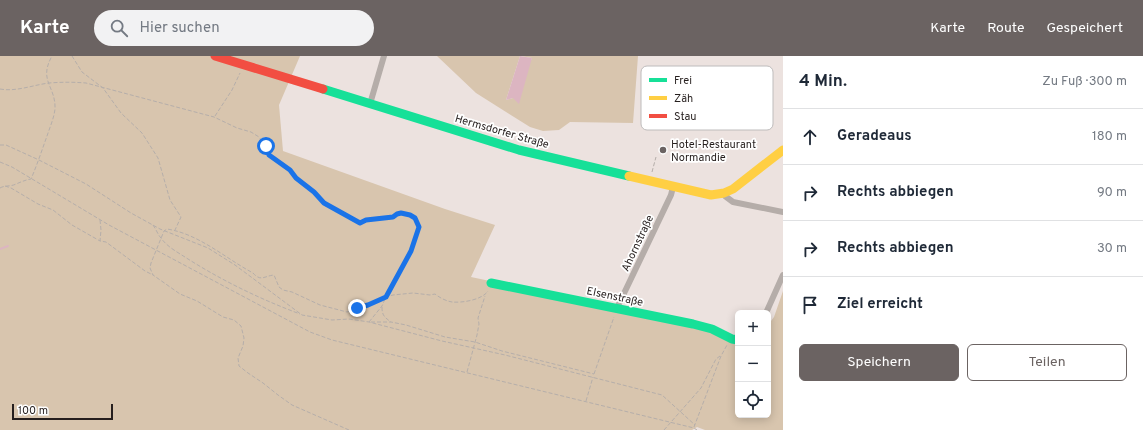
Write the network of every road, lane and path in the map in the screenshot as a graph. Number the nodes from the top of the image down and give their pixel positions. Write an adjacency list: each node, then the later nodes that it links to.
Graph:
1 (52, 56): 6 (path)
2 (72, 56): 7 (path)
3 (215, 56): 5 (street, Hermsdorfer Straße)
4 (384, 56): 9 (street)
5 (244, 65): 9 (street, Hermsdorfer Straße); 10 (path)
6 (48, 84): 7 (path); 8 (path); 14 (path)
7 (103, 88): 10 (path); 26 (path)
8 (0, 89)
9 (370, 104): 17 (street, Hermsdorfer Straße)
10 (214, 117): 34 (path)
11 (0, 145): 14 (path)
12 (783, 150): 21 (street)
13 (656, 157): 17 (path)
14 (39, 160): 16 (path); 24 (path)
15 (0, 162): 16 (path)
16 (31, 179): 18 (path); 23 (path)
17 (650, 181): 19 (street, Hermsdorfer Straße)
18 (4, 186): 20 (path); 28 (path)
19 (673, 187): 21 (street, Hermsdorfer Straße); 36 (street, Ahornstraße)
20 (0, 188)
21 (724, 193): 22 (street)
22 (783, 212)
23 (100, 220): 28 (path); 29 (path)
24 (153, 225): 25 (path); 27 (path)
25 (164, 231): 26 (path); 27 (path); 38 (path)
26 (175, 231): 34 (path)
27 (160, 238): 29 (path); 38 (path)
28 (100, 241): 30 (path)
29 (156, 250): 30 (path); 45 (path)
30 (153, 275): 53 (path)
31 (783, 276): 37 (street)
32 (491, 283): 33 (path); 36 (street, Elsenstraße)
33 (486, 294): 34 (path); 42 (path)
34 (386, 297): 35 (path)
35 (382, 306): 39 (path); 40 (path)
36 (617, 308): 41 (street, Elsenstraße); 46 (path)
37 (767, 310)
38 (302, 315): 39 (path)
39 (369, 322): 40 (path); 43 (path)
40 (392, 322): 42 (path)
41 (735, 339): 44 (path)
42 (475, 342): 43 (path); 46 (path)
43 (473, 348): 45 (path); 47 (path)
44 (721, 356): 49 (path); 51 (path)
45 (467, 373): 48 (path)
46 (594, 374): 47 (path)
47 (594, 377): 48 (path); 49 (path)
48 (586, 402): 50 (path)
49 (680, 412): 50 (path); 51 (path)
50 (670, 422): 52 (path); 54 (path)
51 (695, 425): 52 (path)
52 (694, 428): 55 (path)
53 (349, 430)
54 (664, 430)
55 (697, 430)

